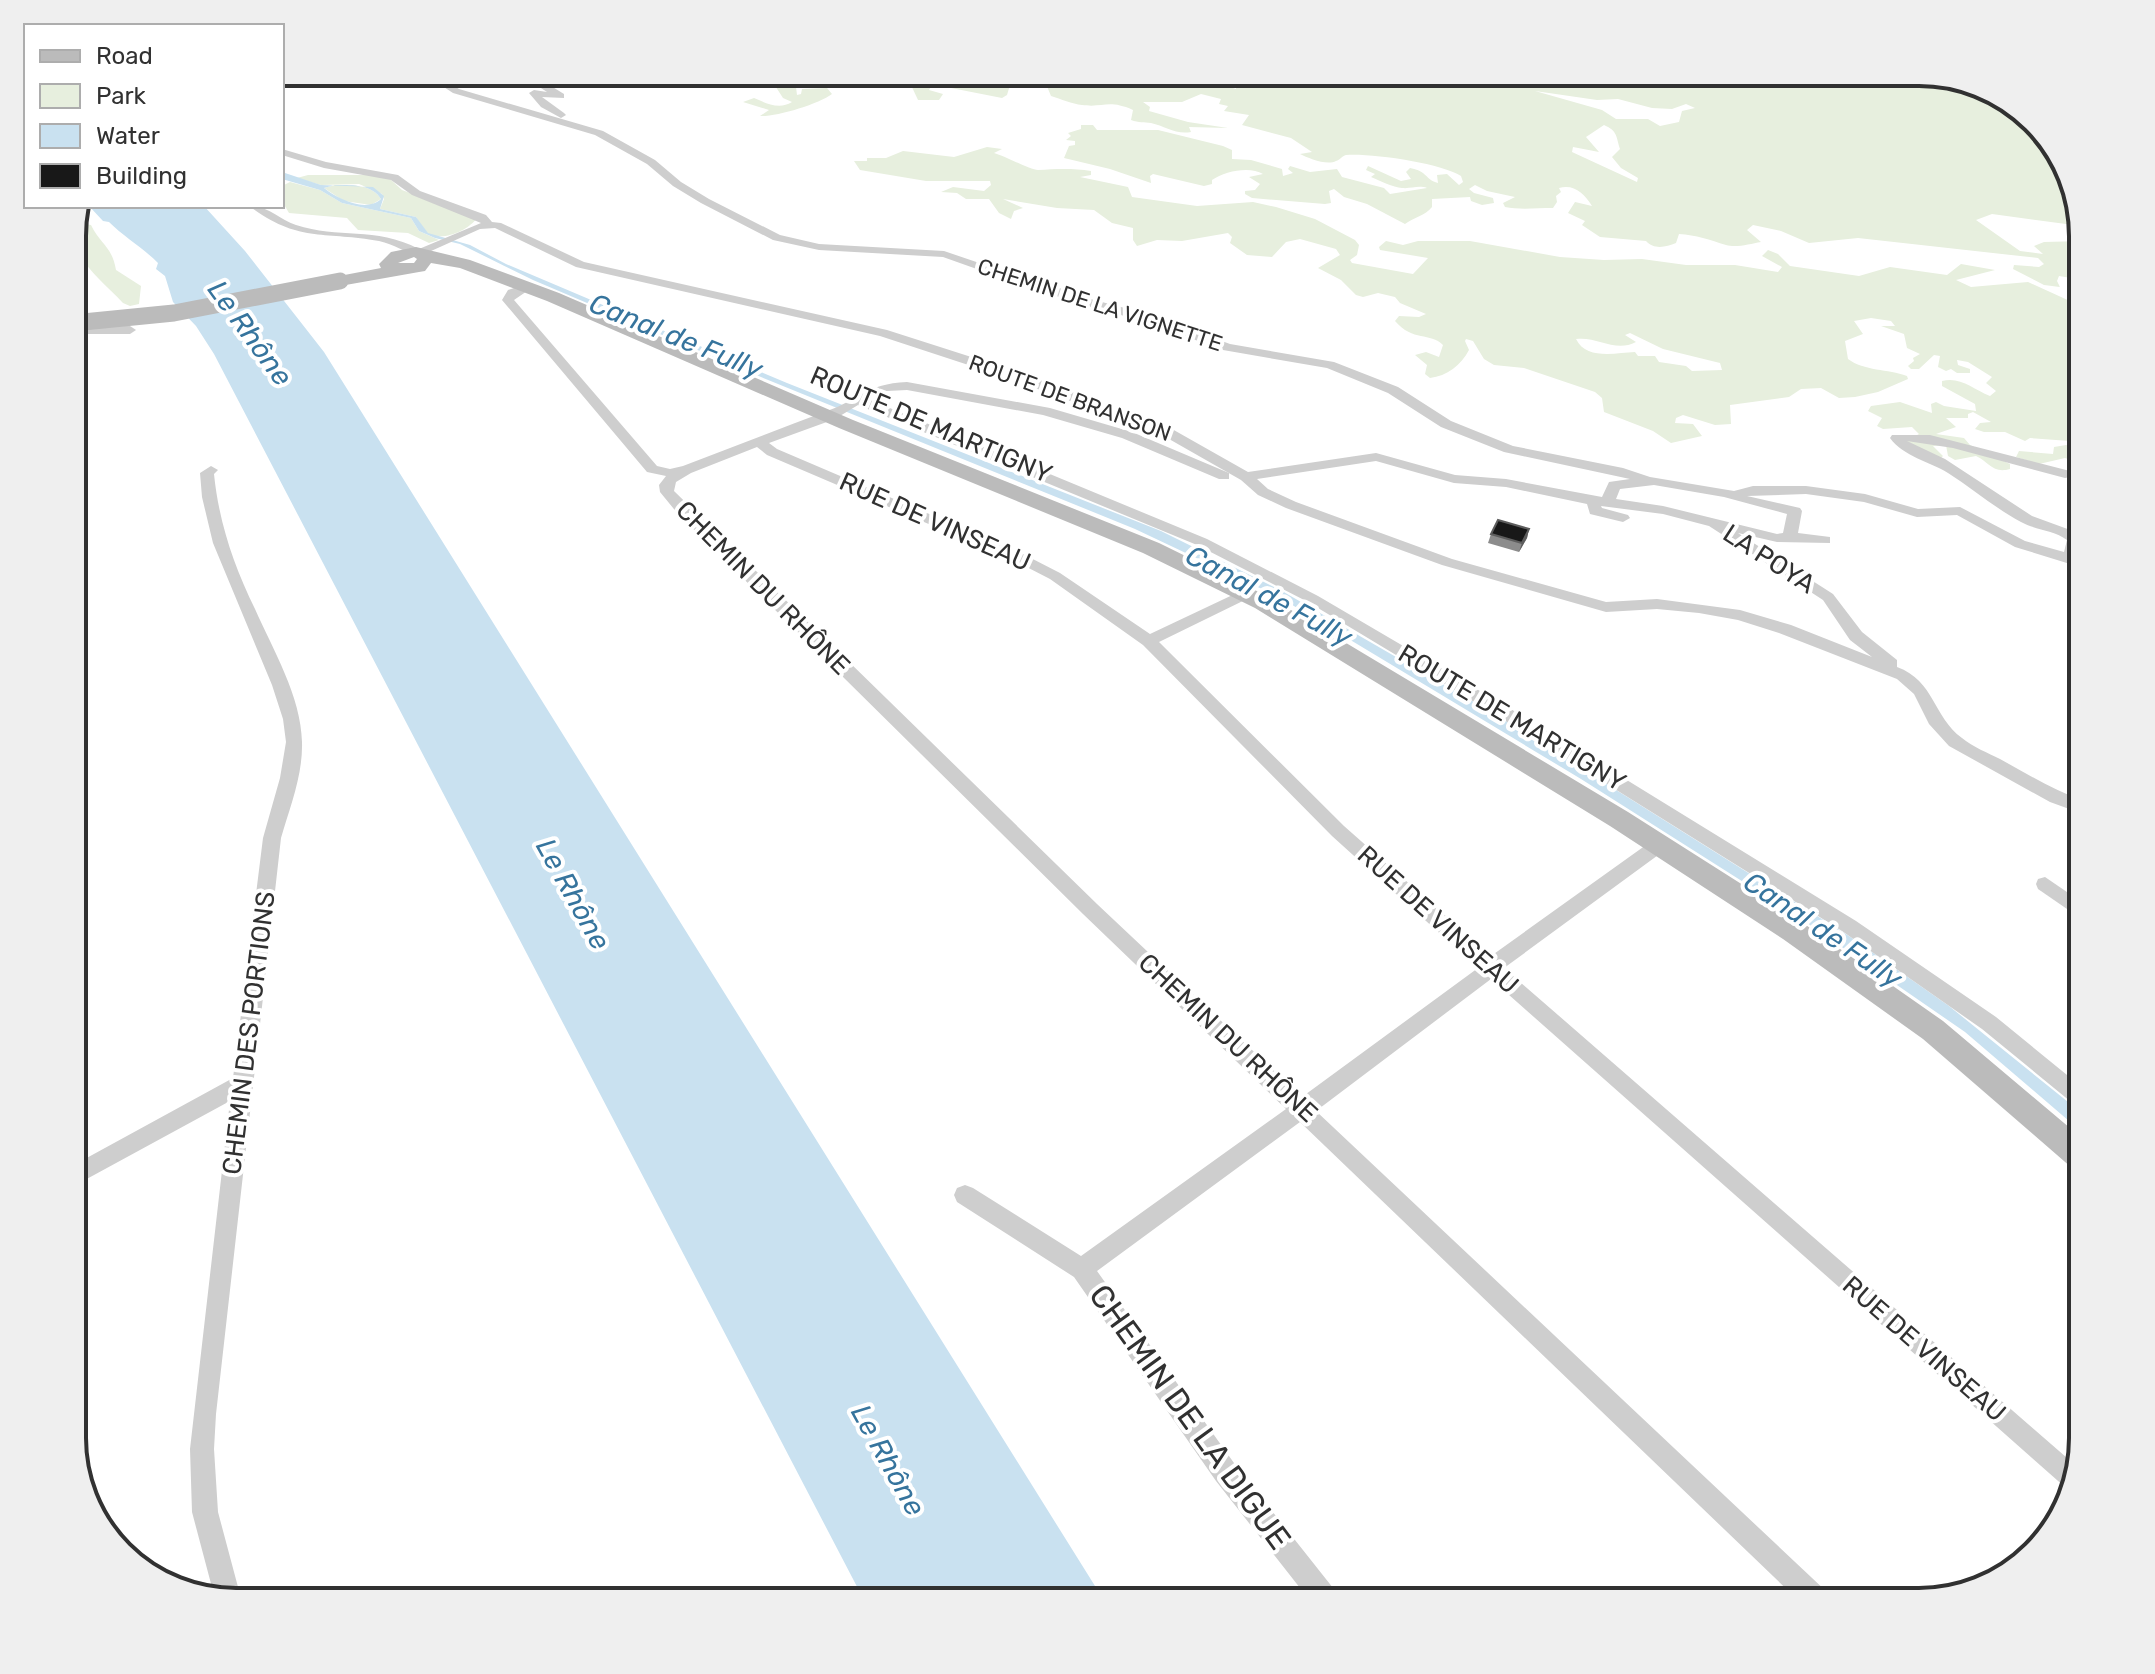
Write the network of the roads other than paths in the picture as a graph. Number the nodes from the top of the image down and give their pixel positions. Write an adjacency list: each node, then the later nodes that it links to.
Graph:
1 (448, 86): 3 (street, CHEMIN DE LA VIGNETTE)
2 (544, 86): 3 (street)
3 (582, 127): 20 (street, CHEMIN DE LA VIGNETTE)
4 (284, 153): 6 (street, ROUTE DE BRANSON)
5 (259, 208): 8 (street)
6 (488, 224): 7 (street); 19 (street, ROUTE DE BRANSON)
7 (423, 255): 8 (main road, ROUTE DE MARTIGNY); 8 (street); 9 (main road, ROUTE DE MARTIGNY)
8 (395, 257): 11 (main road, ROUTE DE MARTIGNY, bridge)
9 (527, 287): 14 (main road, ROUTE DE MARTIGNY); 16 (street)
10 (116, 313): 12 (street)
11 (86, 324)
12 (86, 326)
13 (856, 401): 14 (street); 19 (street); 32 (street)
14 (832, 415): 15 (street); 29 (main road, ROUTE DE MARTIGNY)
15 (759, 442): 16 (street); 30 (street, RUE DE VINSEAU)
16 (686, 470): 41 (street, CHEMIN DU RHÔNE)
17 (2065, 474): 25 (street)
18 (209, 476): 39 (street, CHEMIN DES PORTIONS)
19 (1248, 480): 22 (street); 31 (street, ROUTE DE BRANSON)
20 (1647, 481): 21 (street, CHEMIN DE LA VIGNETTE); 22 (street)
21 (1727, 495): 26 (street); 28 (street)
22 (1601, 501): 23 (street); 24 (street)
23 (1623, 518)
24 (1708, 519): 26 (street); 31 (street, LA POYA)
25 (2069, 533)
26 (1790, 536): 27 (street)
27 (1825, 540)
28 (2069, 558)
29 (1246, 594): 30 (street); 34 (main road, ROUTE DE MARTIGNY)
30 (1149, 641): 38 (street, RUE DE VINSEAU)
31 (1893, 670): 33 (street, LA POYA)
32 (1644, 797): 34 (street); 40 (street)
33 (2069, 803)
34 (1619, 819): 35 (main road, ROUTE DE MARTIGNY)
35 (1659, 845): 38 (street); 42 (main road, ROUTE DE MARTIGNY)
36 (2045, 884): 37 (street)
37 (2069, 902)
38 (1491, 969): 41 (street); 46 (street, RUE DE VINSEAU)
39 (242, 1084): 43 (street); 47 (street, CHEMIN DES PORTIONS)
40 (2069, 1088)
41 (1302, 1107): 45 (street); 49 (street, CHEMIN DU RHÔNE)
42 (2069, 1146)
43 (86, 1169)
44 (965, 1195): 45 (street)
45 (1082, 1269): 48 (street, CHEMIN DE LA DIGUE)
46 (2065, 1472)
47 (226, 1587)
48 (1317, 1588)
49 (1804, 1588)

